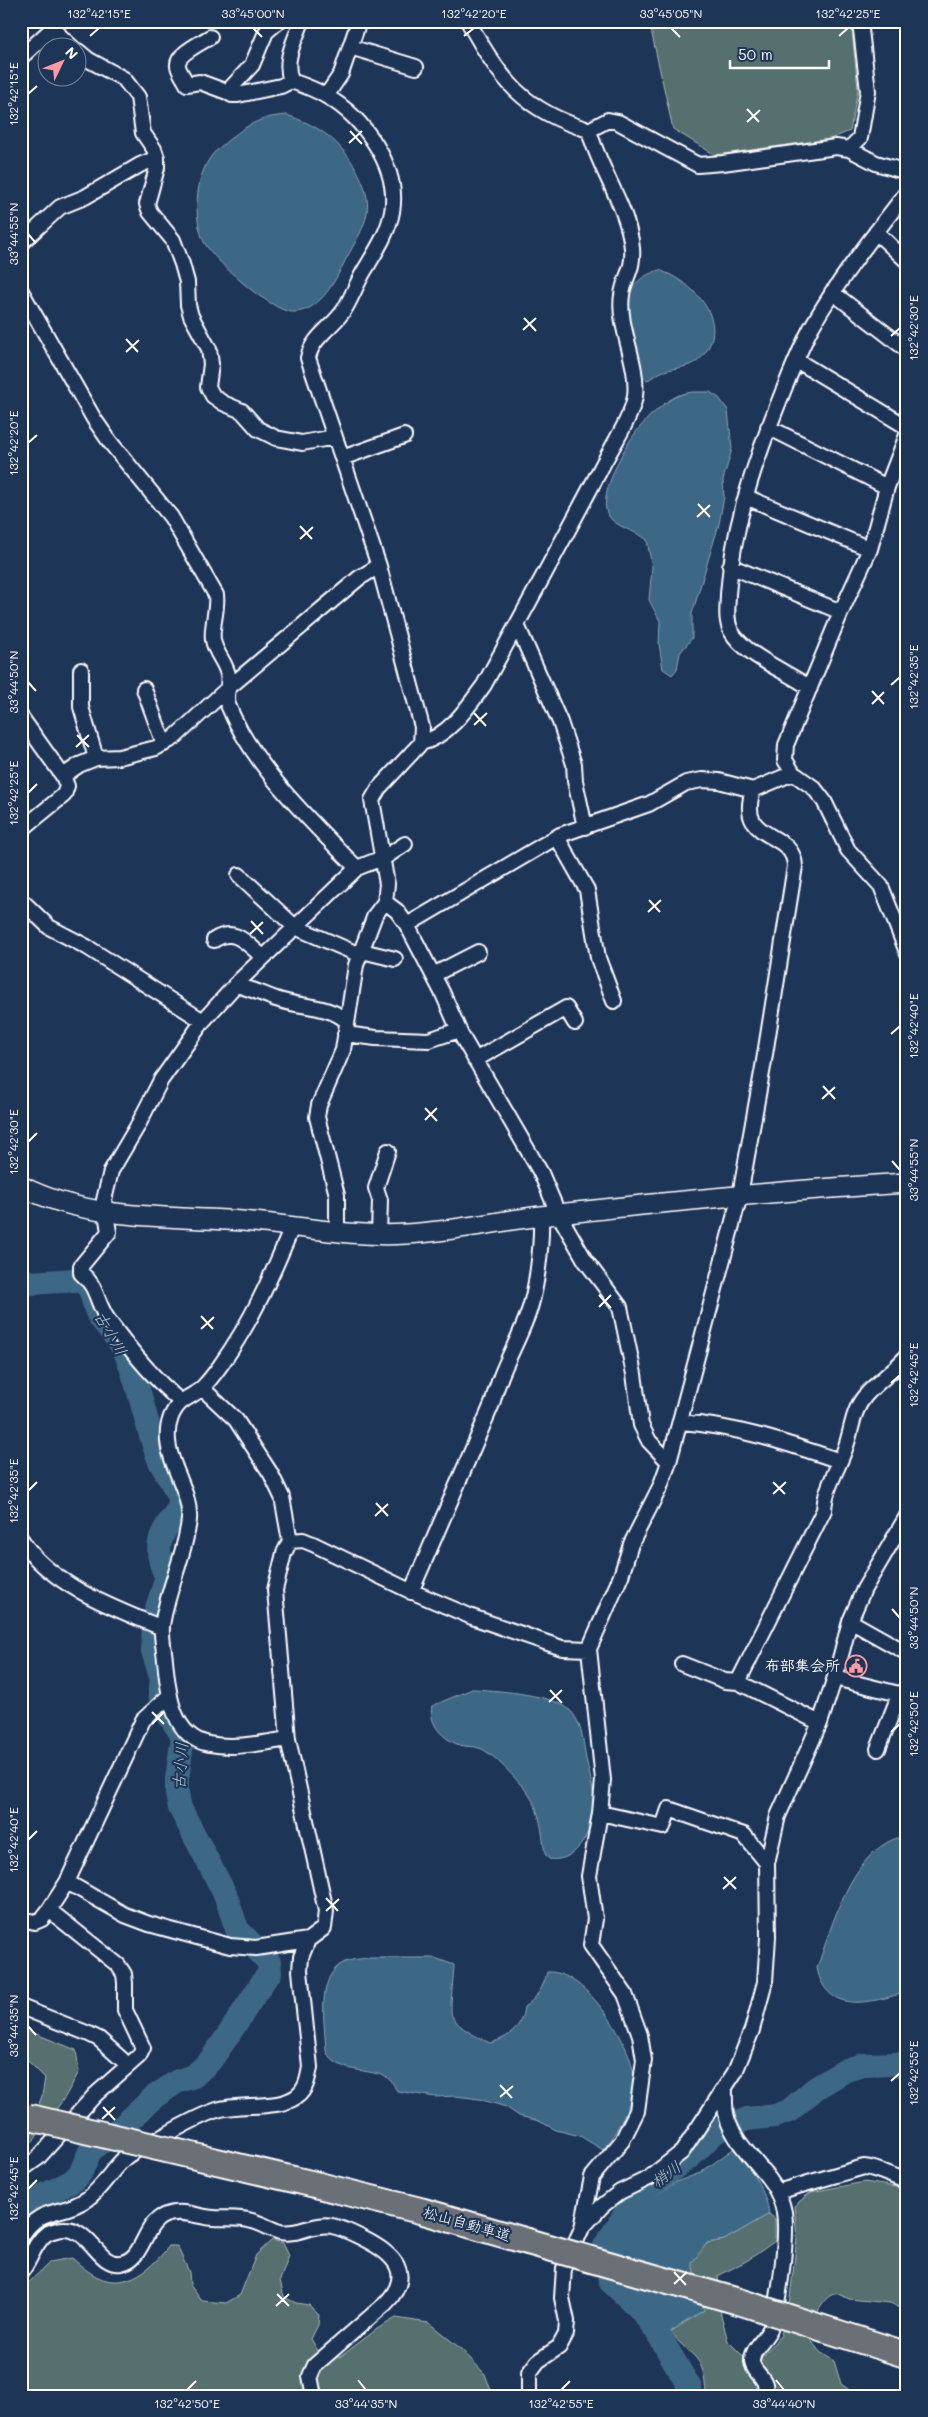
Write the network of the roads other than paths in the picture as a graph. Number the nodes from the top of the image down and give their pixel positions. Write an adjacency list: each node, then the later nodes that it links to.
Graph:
1 (279, 21): 14 (street)
2 (359, 21): 9 (street)
3 (468, 21): 16 (street)
4 (860, 21): 17 (street)
5 (299, 22): 13 (street)
6 (52, 24): 8 (street); 10 (street)
7 (210, 37): 14 (street)
8 (64, 38)
9 (350, 47): 12 (street); 15 (street)
10 (21, 57)
11 (88, 59): 18 (street)
12 (416, 67)
13 (291, 80): 14 (street); 15 (street)
14 (227, 92)
15 (326, 96): 32 (street)
16 (589, 130): 17 (street); 40 (street)
17 (849, 148): 19 (street)
18 (156, 158): 22 (street); 32 (street)
19 (907, 172)
20 (907, 192): 21 (street)
21 (876, 232): 23 (street); 25 (street)
22 (21, 242)
23 (907, 261)
24 (21, 291): 44 (street)
25 (832, 292): 26 (street); 27 (street)
26 (907, 350)
27 (796, 360): 28 (street); 29 (street)
28 (768, 427): 34 (street); 35 (street)
29 (907, 428)
30 (907, 435): 34 (street)
31 (404, 436): 33 (street)
32 (335, 437): 33 (street)
33 (342, 458): 37 (street)
34 (888, 487): 36 (street)
35 (746, 497): 36 (street); 38 (street)
36 (870, 549): 39 (street)
37 (379, 566): 44 (street); 46 (street)
38 (730, 566): 39 (street); 42 (street)
39 (841, 612): 42 (street)
40 (517, 625): 46 (street); 52 (street)
41 (81, 670): 48 (street)
42 (810, 688): 49 (street)
43 (144, 689): 47 (street)
44 (227, 689): 47 (street); 57 (street)
45 (21, 718): 50 (street)
46 (421, 742): 56 (street)
47 (164, 744): 48 (street)
48 (96, 758): 50 (street)
49 (793, 773): 51 (street); 65 (street)
50 (63, 776): 53 (street)
51 (753, 790): 52 (street); 80 (street)
52 (585, 827): 54 (street)
53 (21, 830)
54 (557, 837): 61 (street); 71 (street)
55 (404, 844): 56 (street)
56 (381, 858): 57 (street); 60 (street)
57 (357, 868): 62 (street)
58 (239, 875): 62 (street)
59 (21, 900): 72 (street)
60 (385, 902): 61 (street); 66 (street)
61 (407, 925): 69 (street)
62 (295, 927): 66 (street); 67 (street)
63 (214, 940): 67 (street)
64 (478, 952): 69 (street)
65 (907, 952)
66 (361, 953): 68 (street); 74 (street)
67 (263, 957): 70 (street)
68 (396, 959)
69 (433, 975): 75 (street)
70 (236, 984): 72 (street); 74 (street)
71 (614, 1001)
72 (203, 1021): 81 (street)
73 (575, 1023): 76 (street)
74 (346, 1028): 75 (street); 84 (street)
75 (459, 1030): 76 (street)
76 (476, 1060): 82 (street)
77 (388, 1151): 85 (street)
78 (907, 1183): 80 (street)
79 (21, 1186): 81 (street)
80 (740, 1195): 82 (street); 89 (street)
81 (107, 1212): 83 (street); 88 (street)
82 (549, 1215): 85 (street); 91 (street); 95 (street)
83 (293, 1225): 84 (street); 87 (street)
84 (337, 1231): 85 (street)
85 (379, 1235)
86 (907, 1356): 90 (street)
87 (202, 1388): 88 (street); 94 (street)
88 (181, 1402): 97 (street)
89 (680, 1422): 90 (street); 91 (street)
90 (840, 1461): 102 (street)
91 (669, 1462): 98 (street)
92 (907, 1516): 96 (street)
93 (21, 1539): 97 (street)
94 (290, 1541): 95 (street); 106 (street)
95 (411, 1592): 98 (street)
96 (850, 1621): 99 (street); 101 (street)
97 (162, 1628): 104 (street)
98 (589, 1650): 108 (street)
99 (907, 1653)
100 (682, 1664): 102 (street)
101 (835, 1678): 103 (street); 105 (street)
102 (738, 1682): 105 (street)
103 (904, 1695): 107 (street)
104 (169, 1696): 106 (street); 110 (street)
105 (820, 1723): 109 (street)
106 (288, 1739): 113 (street)
107 (878, 1748)
108 (600, 1813): 109 (street); 121 (street)
109 (767, 1863): 116 (street)
110 (67, 1882): 111 (street); 113 (street)
111 (49, 1910): 112 (street); 115 (street)
112 (21, 1919)
113 (308, 1940): 122 (street)
114 (21, 2007): 115 (street)
115 (128, 2065): 118 (street)
116 (725, 2088): 120 (street); 121 (street)
117 (25, 2116): 124 (highway, 松山自動車道, bridge)
118 (21, 2170)
119 (907, 2181): 120 (street)
120 (777, 2192): 127 (street)
121 (582, 2228): 126 (street)
122 (21, 2237)
123 (21, 2272): 125 (street)
124 (907, 2355)
125 (314, 2396)
126 (529, 2396)
127 (765, 2396)

